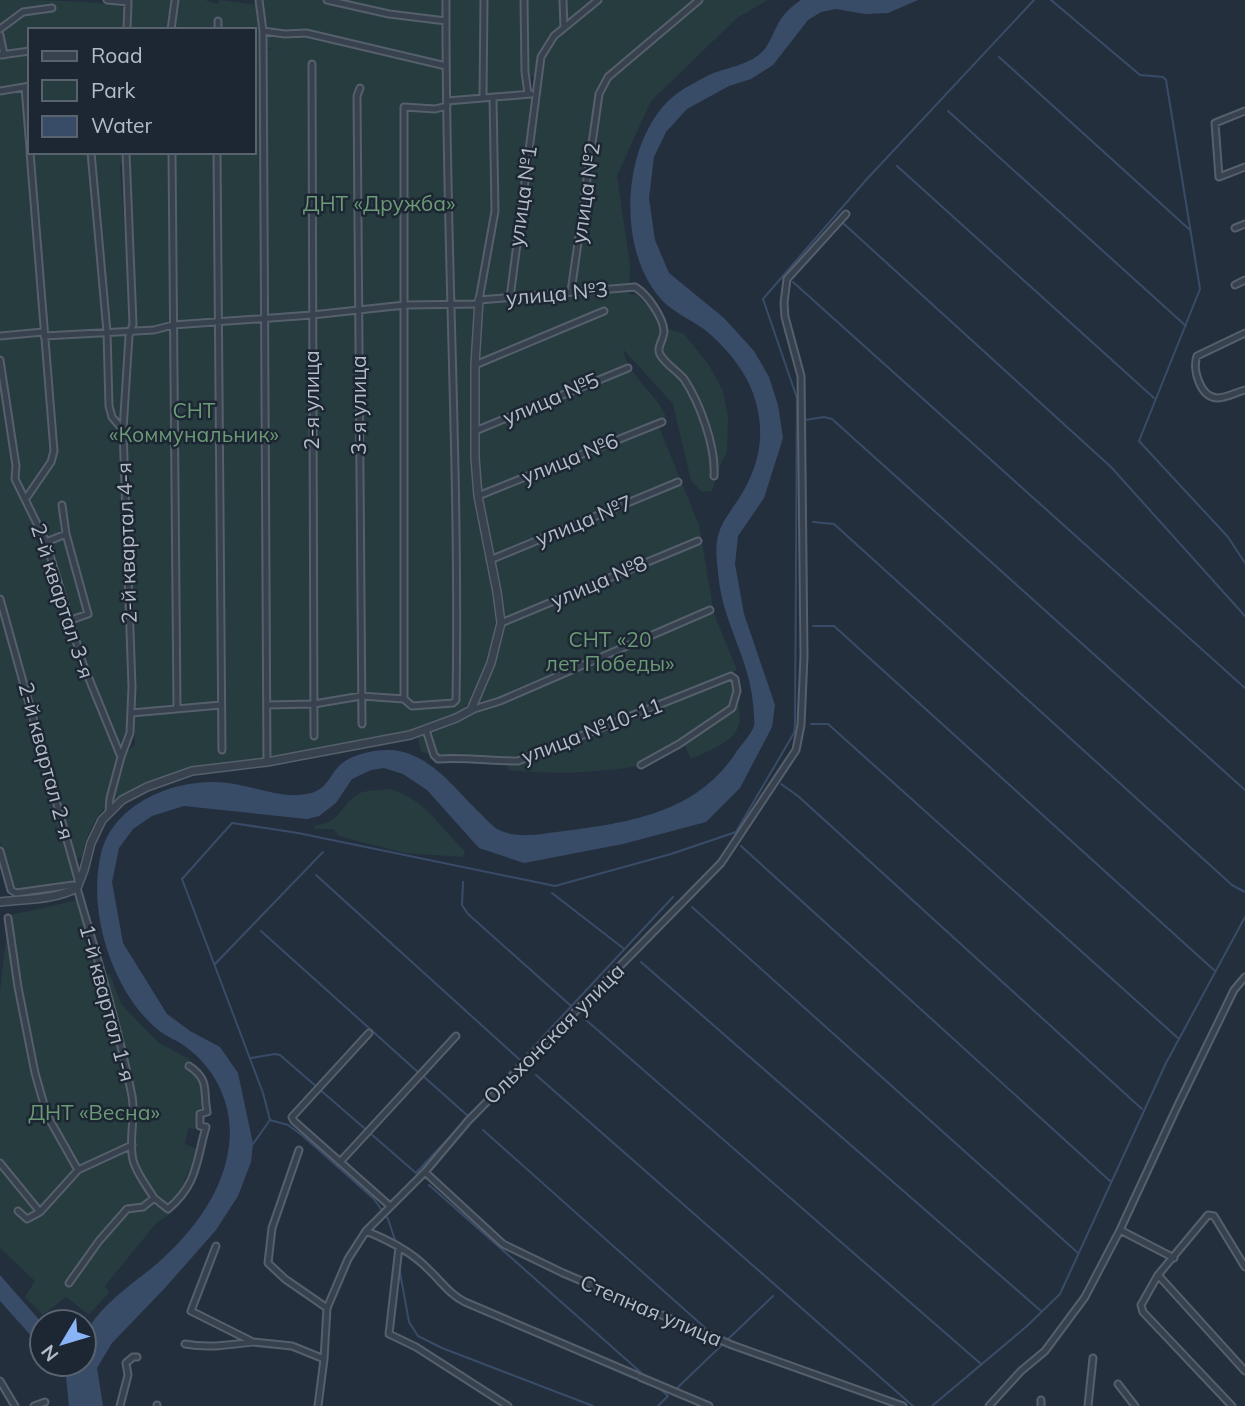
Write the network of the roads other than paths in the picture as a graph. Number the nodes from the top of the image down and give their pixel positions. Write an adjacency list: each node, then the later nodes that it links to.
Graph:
1 (107, 0): 14 (street)
2 (176, 0): 15 (street)
3 (259, 0): 19 (street)
4 (327, 0): 13 (street)
5 (446, 0): 13 (street)
6 (484, 0): 30 (street)
7 (524, 0): 28 (street)
8 (563, 0): 17 (street)
9 (598, 0): 17 (street, улица №1)
10 (699, 0): 46 (street, улица №2)
11 (52, 8): 18 (street)
12 (218, 21): 16 (street)
13 (446, 22): 24 (street)
14 (127, 28)
15 (171, 28)
16 (218, 28)
17 (564, 28): 29 (street, улица №1)
18 (0, 29)
19 (263, 30): 24 (street); 54 (street)
20 (0, 35): 22 (street)
21 (28, 51): 22 (street)
22 (2, 55)
23 (312, 64): 53 (street, 2-я улица)
24 (446, 66): 32 (street)
25 (27, 87): 27 (street); 33 (street)
26 (360, 88): 51 (street, 3-я улица)
27 (0, 91)
28 (528, 94): 29 (street); 31 (street)
29 (537, 94): 47 (street, улица №1)
30 (483, 97): 31 (street); 32 (street)
31 (493, 97): 48 (street)
32 (447, 103): 49 (street); 50 (street)
33 (28, 108)
34 (1245, 111): 40 (street)
35 (30, 154): 59 (street)
36 (90, 154): 57 (street, 2-й квартал 4-я)
37 (126, 154): 58 (street)
38 (172, 154): 56 (street)
39 (217, 154): 55 (street)
40 (1245, 167)
41 (846, 214): 111 (street, Ольхонская улица)
42 (1245, 224): 43 (street)
43 (1236, 228)
44 (1245, 280): 45 (street)
45 (1235, 285)
46 (571, 292): 47 (street, улица №3); 69 (street, улица №3)
47 (510, 298): 48 (street, улица №3)
48 (478, 302): 49 (street, улица №3); 63 (street)
49 (450, 304): 50 (street, улица №3); 83 (street)
50 (405, 305): 51 (street, улица №3); 83 (street)
51 (359, 311): 53 (street, улица №3); 82 (street, 3-я улица)
52 (604, 311): 63 (street)
53 (312, 315): 54 (street, улица №3); 86 (street, 2-я улица)
54 (265, 318): 55 (street, улица №3); 85 (street)
55 (219, 322): 56 (street, улица №3); 84 (street)
56 (173, 325): 58 (street, улица №3); 87 (street)
57 (107, 332): 58 (street, улица №3); 59 (street, улица №3); 67 (street, 2-й квартал 4-я)
58 (131, 332): 67 (street)
59 (43, 334): 61 (street, улица №3); 72 (street)
60 (1245, 334): 65 (street)
61 (0, 336)
62 (0, 360): 76 (street, 2-й квартал 3-я)
63 (475, 365): 68 (street)
64 (628, 368): 68 (street, улица №5)
65 (1245, 390)
66 (662, 422): 71 (street, улица №6)
67 (123, 430): 89 (street, 2-й квартал 4-я)
68 (475, 431): 71 (street)
69 (714, 476)
70 (678, 482): 77 (street, улица №7)
71 (478, 496): 77 (street)
72 (27, 497)
73 (62, 505): 74 (street, 2-й квартал 3-я)
74 (66, 534): 76 (street); 80 (street, 2-й квартал 3-я)
75 (698, 541): 81 (street, улица №8)
76 (46, 542): 94 (street, 2-й квартал 3-я)
77 (490, 560): 81 (street)
78 (0, 598): 99 (street, 2-й квартал 2-я)
79 (710, 610): 88 (street)
80 (71, 621)
81 (501, 623): 88 (street)
82 (360, 696): 83 (street); 86 (street); 90 (street, 3-я улица)
83 (404, 699)
84 (221, 705): 87 (street); 93 (street)
85 (267, 705): 86 (street); 95 (street)
86 (314, 705): 92 (street, 2-я улица)
87 (177, 708): 89 (street)
88 (471, 710): 91 (street)
89 (131, 713): 94 (street, 2-й квартал 4-я)
90 (362, 724)
91 (426, 730): 95 (street); 96 (street, улица №10-11)
92 (314, 736)
93 (222, 750)
94 (121, 757): 97 (street)
95 (267, 762): 97 (street)
96 (641, 765)
97 (109, 811): 99 (street)
98 (0, 851): 99 (street)
99 (78, 886): 100 (street); 106 (street, 1-й квартал 1-я)
100 (0, 902)
101 (8, 918): 110 (street)
102 (1245, 977): 116 (street)
103 (369, 1033): 108 (street)
104 (456, 1036): 108 (street)
105 (189, 1066): 112 (street)
106 (132, 1145): 110 (street); 112 (street, 1-й квартал 1-я)
107 (299, 1150): 124 (street)
108 (340, 1162): 113 (street)
109 (0, 1163): 115 (street)
110 (78, 1170): 115 (street)
111 (425, 1172): 113 (street, Ольхонская улица); 140 (street, Степная улица)
112 (154, 1198): 123 (street)
113 (390, 1206): 117 (street, Ольхонская улица)
114 (18, 1212): 115 (street)
115 (40, 1212)
116 (1120, 1230): 120 (street); 141 (street)
117 (366, 1231): 119 (street); 124 (street, Ольхонская улица)
118 (216, 1246): 125 (street)
119 (399, 1247): 138 (street); 139 (street)
120 (1174, 1258): 121 (street); 122 (street)
121 (1245, 1267)
122 (1158, 1275): 130 (street); 144 (street)
123 (69, 1283)
124 (327, 1308): 129 (street, Ольхонская улица)
125 (253, 1342): 126 (street); 129 (street)
126 (185, 1344)
127 (137, 1357): 136 (street)
128 (1093, 1358): 142 (street)
129 (324, 1359): 137 (street, Ольхонская улица)
130 (1245, 1371)
131 (0, 1381): 134 (street)
132 (1118, 1384): 143 (street)
133 (45, 1402): 135 (street)
134 (15, 1406)
135 (34, 1406)
136 (120, 1406)
137 (318, 1406)
138 (508, 1406)
139 (709, 1406)
140 (903, 1406)
141 (989, 1406)
142 (1088, 1406)
143 (1135, 1406)
144 (1231, 1406)

